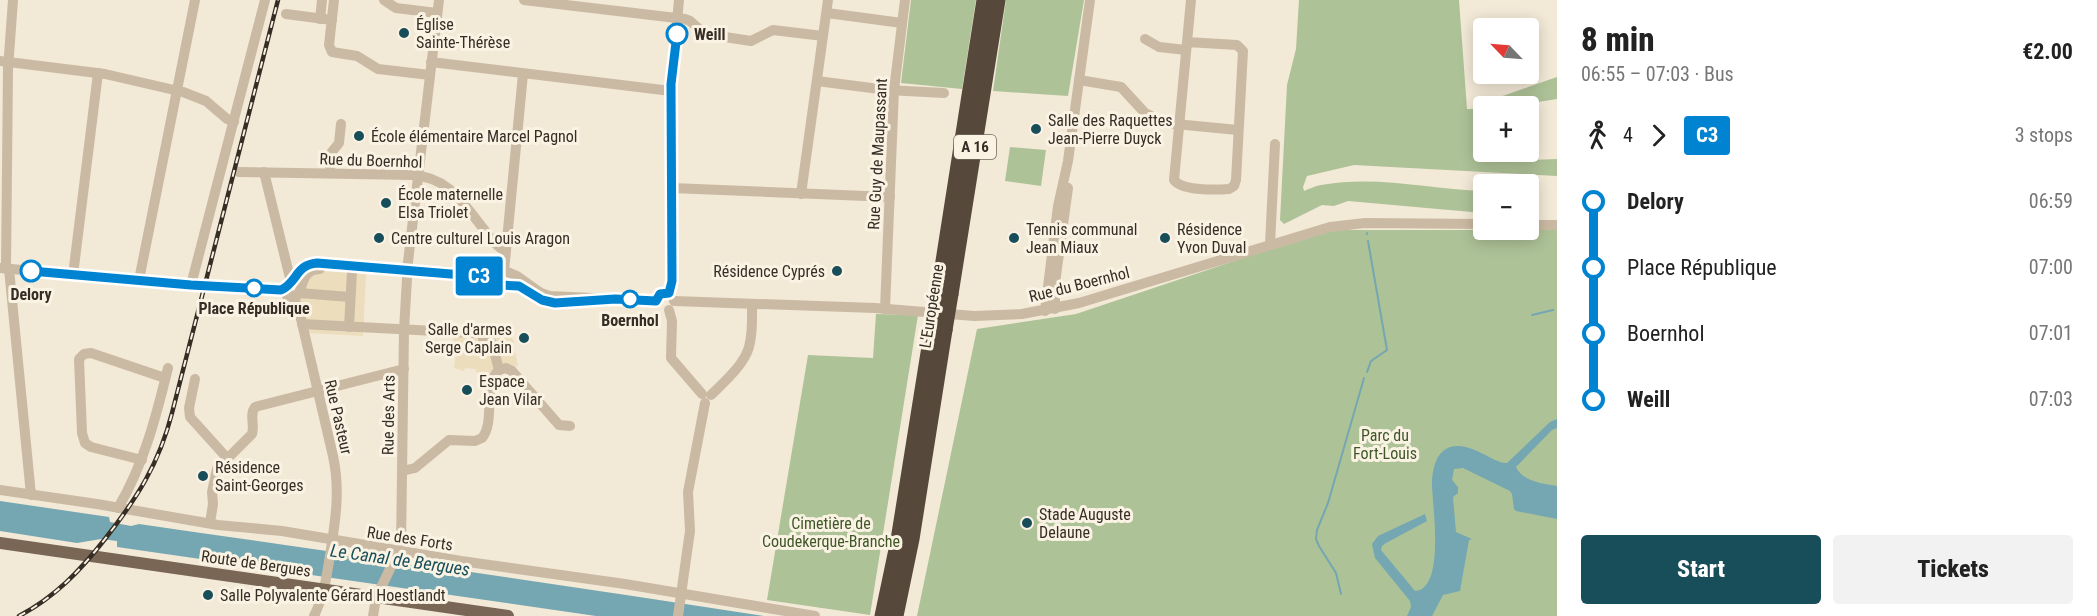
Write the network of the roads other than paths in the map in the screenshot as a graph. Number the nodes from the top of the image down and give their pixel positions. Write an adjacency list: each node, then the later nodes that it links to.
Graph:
1 (13, 0): 27 (street)
2 (195, 0): 34 (street)
3 (265, 0): 38 (street)
4 (322, 0): 21 (street)
5 (334, 0): 22 (street)
6 (384, 0): 17 (street)
7 (439, 0): 17 (street, Rue des Arts)
8 (524, 0): 20 (street)
9 (679, 0): 20 (street)
10 (684, 0): 20 (street)
11 (828, 0): 18 (street)
12 (905, 0): 23 (street, Rue Guy de Maupassant)
13 (984, 0): 65 (highway, L'Européenne / A 16)
14 (998, 0): 65 (highway, L'Européenne / A 16)
15 (1090, 0): 32 (street)
16 (1191, 0): 26 (street)
17 (437, 13): 28 (street, Rue des Arts)
18 (827, 13): 23 (street); 24 (street)
19 (286, 14): 21 (street)
20 (679, 18): 24 (street); 36 (street)
21 (320, 19): 22 (street)
22 (332, 20): 31 (street)
23 (902, 23): 35 (street, Rue Guy de Maupassant)
24 (824, 36): 33 (street)
25 (1145, 39): 26 (street)
26 (1187, 46): 40 (street); 41 (street)
27 (4, 62): 29 (street); 57 (street)
28 (431, 63): 30 (street); 31 (street, Rue des Arts)
29 (98, 74): 34 (street); 60 (street)
30 (524, 74): 36 (street); 54 (street)
31 (430, 75): 46 (street, Rue des Arts)
32 (1079, 80): 40 (street); 71 (street)
33 (817, 81): 35 (street); 48 (street)
34 (177, 90): 38 (street); 62 (street)
35 (894, 90): 37 (street); 49 (street, Rue Guy de Maupassant)
36 (671, 91): 47 (street)
37 (944, 93)
38 (234, 122): 63 (street)
39 (341, 124): 45 (street)
40 (1180, 125): 41 (street); 41 (street)
41 (1238, 130)
42 (1275, 144): 53 (street)
43 (239, 172): 44 (street, Rue du Boernhol)
44 (264, 172): 45 (street, Rue du Boernhol); 55 (street, Rue Pasteur)
45 (330, 173): 46 (street, Rue du Boernhol)
46 (418, 175): 54 (street, Rue du Boernhol); 58 (street, Rue des Arts)
47 (672, 188): 48 (street); 68 (street)
48 (801, 194): 49 (street)
49 (890, 198): 70 (street, Rue Guy de Maupassant)
50 (1473, 224): 53 (street, Rue du Boernhol)
51 (1539, 225): 52 (street)
52 (1557, 225)
53 (1270, 244): 71 (street, Rue du Boernhol)
54 (506, 251): 61 (street)
55 (286, 262): 56 (street); 64 (street, Rue Pasteur)
56 (317, 263): 58 (street); 64 (street)
57 (5, 269): 60 (street); 86 (street)
58 (407, 270): 59 (street); 61 (street); 75 (street, Rue des Arts)
59 (351, 271): 64 (street); 66 (street)
60 (74, 275): 62 (street)
61 (501, 276): 67 (street)
62 (139, 280): 63 (street)
63 (191, 285): 64 (street)
64 (293, 290): 66 (street); 72 (street, Rue Pasteur)
65 (944, 293): 74 (highway, L'Européenne / A 16, bridge)
66 (350, 297): 73 (street)
67 (656, 301): 68 (street); 68 (street)
68 (671, 302): 69 (street, Rue du Boernhol); 80 (street)
69 (752, 304): 70 (street, Rue du Boernhol); 80 (street)
70 (885, 309): 71 (street, Rue du Boernhol)
71 (1050, 310)
72 (302, 324): 73 (street); 79 (street, Rue Pasteur)
73 (349, 327): 75 (street)
74 (938, 329): 95 (highway, L'Européenne / A 16); 95 (highway, L'Européenne / A 16)
75 (404, 330): 76 (street, Rue des Arts); 77 (street)
76 (404, 369): 79 (street); 84 (street, Rue des Arts)
77 (499, 370): 81 (street); 84 (street)
78 (195, 379): 82 (street)
79 (318, 391): 82 (street); 90 (street, Rue Pasteur)
80 (706, 397): 94 (street)
81 (570, 426)
82 (227, 458): 88 (street)
83 (142, 460): 83 (street); 87 (street)
84 (402, 471): 91 (street, Rue des Arts)
85 (0, 490): 86 (street, Rue des Forts)
86 (31, 495): 87 (street, Rue des Forts)
87 (118, 508): 88 (street, Rue des Forts)
88 (210, 523): 90 (street, Rue des Forts)
89 (0, 543): 92 (main road, Route de Bergues)
90 (332, 544): 91 (street, Rue des Forts); 92 (street, Rue Pasteur)
91 (397, 555): 93 (street); 94 (street, Rue des Forts)
92 (326, 586): 93 (main road, Route de Bergues); 96 (street, Rue Pasteur)
93 (379, 592): 97 (street); 98 (main road, Route de Bergues)
94 (681, 598): 99 (street); 100 (street, Rue des Forts)
95 (890, 613)
96 (314, 616)
97 (373, 616)
98 (508, 616)
99 (678, 616)
100 (814, 616)

